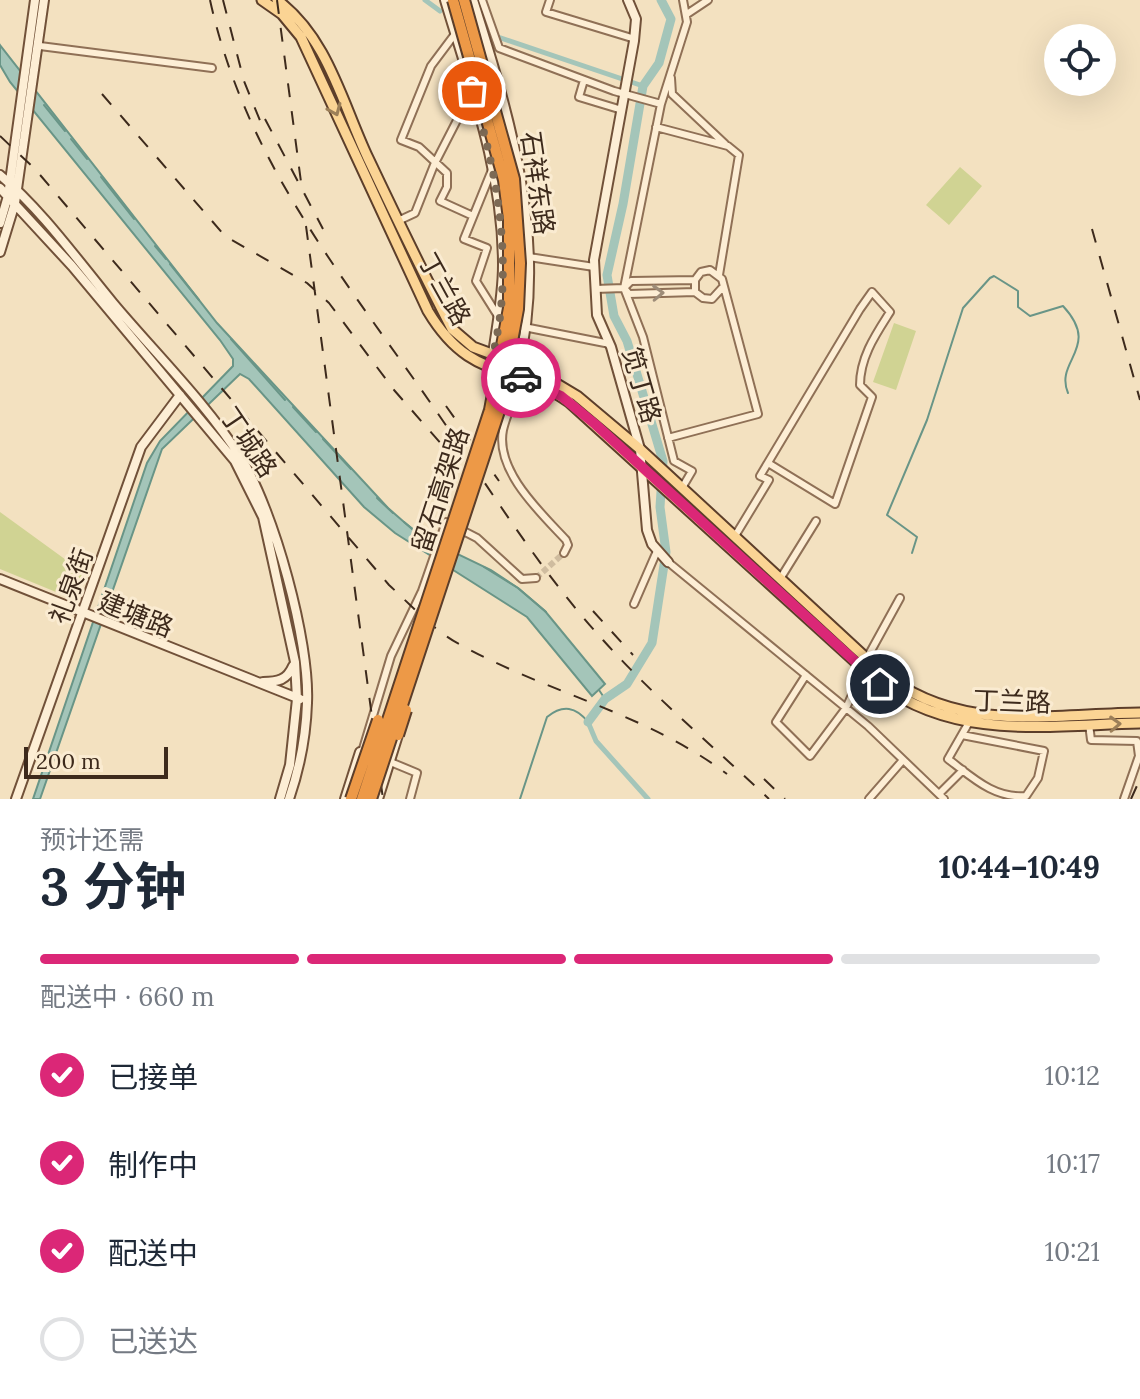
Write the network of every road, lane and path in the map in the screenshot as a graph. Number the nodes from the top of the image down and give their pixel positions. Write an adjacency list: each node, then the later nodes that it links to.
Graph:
1 (35, 0): 30 (main road)
2 (44, 0): 17 (main road)
3 (262, 0): 51 (main road, 丁兰路, one-way to 51)
4 (277, 0): 35 (main road, 丁兰路)
5 (445, 0): 15 (main road, 石祥东路)
6 (453, 0): 68 (highway, 留石高架路, bridge)
7 (464, 0): 68 (highway, 留石高架路, bridge)
8 (473, 0): 38 (main road, 石祥东路)
9 (482, 0): 20 (street)
10 (550, 0): 16 (street)
11 (628, 0): 16 (main road, 笕丁路)
12 (683, 0): 14 (street)
13 (708, 0): 14 (street)
14 (687, 14): 19 (street)
15 (455, 34): 21 (main road, 石祥东路); 27 (street)
16 (635, 39): 22 (main road, 笕丁路)
17 (40, 46): 18 (street); 32 (main road)
18 (212, 68)
19 (670, 75): 23 (street); 26 (street)
20 (584, 80): 22 (street); 24 (street)
21 (472, 91): 27 (street); 28 (main road, 石祥东路)
22 (628, 93): 23 (street); 24 (main road, 笕丁路)
23 (658, 102): 25 (street)
24 (622, 110): 39 (main road, 笕丁路)
25 (656, 127): 26 (street); 42 (street)
26 (728, 146): 40 (street)
27 (434, 165): 34 (street); 35 (street)
28 (494, 166): 34 (street); 46 (main road, 石祥东路)
29 (0, 175): 30 (main road)
30 (9, 183): 32 (main road)
31 (0, 188): 32 (main road, 丁城路)
32 (12, 194): 33 (main road, 丁城路); 36 (main road); 54 (main road, 丁城路)
33 (15, 203): 37 (main road); 53 (main road, 丁城路)
34 (473, 216): 46 (street)
35 (400, 220): 49 (main road, 丁兰路)
36 (0, 223)
37 (0, 252)
38 (529, 257): 39 (street); 47 (main road, 石祥东路)
39 (594, 267): 44 (main road, 笕丁路)
40 (719, 275): 41 (street); 43 (street)
41 (695, 280): 42 (street); 45 (street)
42 (620, 288): 44 (street); 45 (street, one-way to 45); 56 (street)
43 (722, 288): 45 (street); 56 (street)
44 (598, 289): 48 (main road, 笕丁路)
45 (695, 292)
46 (500, 318): 49 (main road, 石祥东路)
47 (524, 327): 48 (street); 50 (main road, 石祥东路)
48 (610, 344): 57 (main road, 笕丁路)
49 (493, 354): 50 (main road, 丁兰路); 51 (main road, 石祥东路)
50 (519, 363): 52 (main road, 石祥东路); 57 (main road, 丁兰路)
51 (491, 369): 52 (main road, 丁兰路)
52 (515, 376): 58 (main road, 丁兰路); 63 (street)
53 (180, 395): 54 (main road, 丁城路); 71 (main road, 礼泉街)
54 (193, 404): 55 (main road, 丁城路)
55 (203, 416): 72 (main road, 丁城路); 77 (main road, 丁城路)
56 (668, 438): 60 (street)
57 (640, 449): 58 (main road, 丁兰路)
58 (646, 462): 60 (main road, 丁兰路); 64 (main road); 73 (main road, 丁兰路)
59 (768, 463): 59 (street); 62 (street)
60 (682, 488): 62 (main road, 丁兰路)
61 (816, 521): 67 (street)
62 (735, 536): 67 (main road, 丁兰路)
63 (564, 553)
64 (662, 557): 70 (street); 74 (street)
65 (536, 578): 85 (street)
66 (0, 579): 71 (main road, 建塘路)
67 (780, 579): 73 (main road, 丁兰路)
68 (435, 590): 83 (highway, bridge); 95 (highway, bridge); 96 (highway, 留石高架路, bridge); 97 (highway, 留石高架路, bridge)
69 (900, 598): 73 (street)
70 (634, 604)
71 (86, 615): 75 (main road, 建塘路); 91 (main road, 礼泉街)
72 (295, 662): 75 (main road); 76 (main road, 丁城路)
73 (866, 664): 78 (street); 79 (main road, 丁兰路); 81 (main road, 丁兰路)
74 (806, 675): 78 (street); 78 (street)
75 (258, 683): 76 (main road, 建塘路)
76 (297, 699): 77 (main road, 建塘路); 92 (main road, 丁城路)
77 (307, 702): 93 (main road, 丁城路)
78 (846, 708): 86 (street)
79 (1140, 713)
80 (1140, 723): 82 (main road, 丁兰路, one-way to 80)
81 (968, 724): 82 (main road, 丁兰路); 84 (street)
82 (1089, 724): 101 (street)
83 (398, 735): 87 (main road)
84 (962, 735): 88 (street); 90 (street)
85 (360, 752): 87 (street); 94 (main road)
86 (903, 760): 89 (street); 100 (street)
87 (390, 761): 98 (main road); 99 (street)
88 (963, 770): 89 (street); 90 (street)
89 (941, 796)
90 (1018, 798)
91 (16, 799)
92 (280, 799)
93 (289, 799)
94 (345, 799)
95 (351, 799)
96 (362, 799)
97 (371, 799)
98 (378, 799)
99 (410, 799)
100 (869, 799)
101 (1124, 799)

